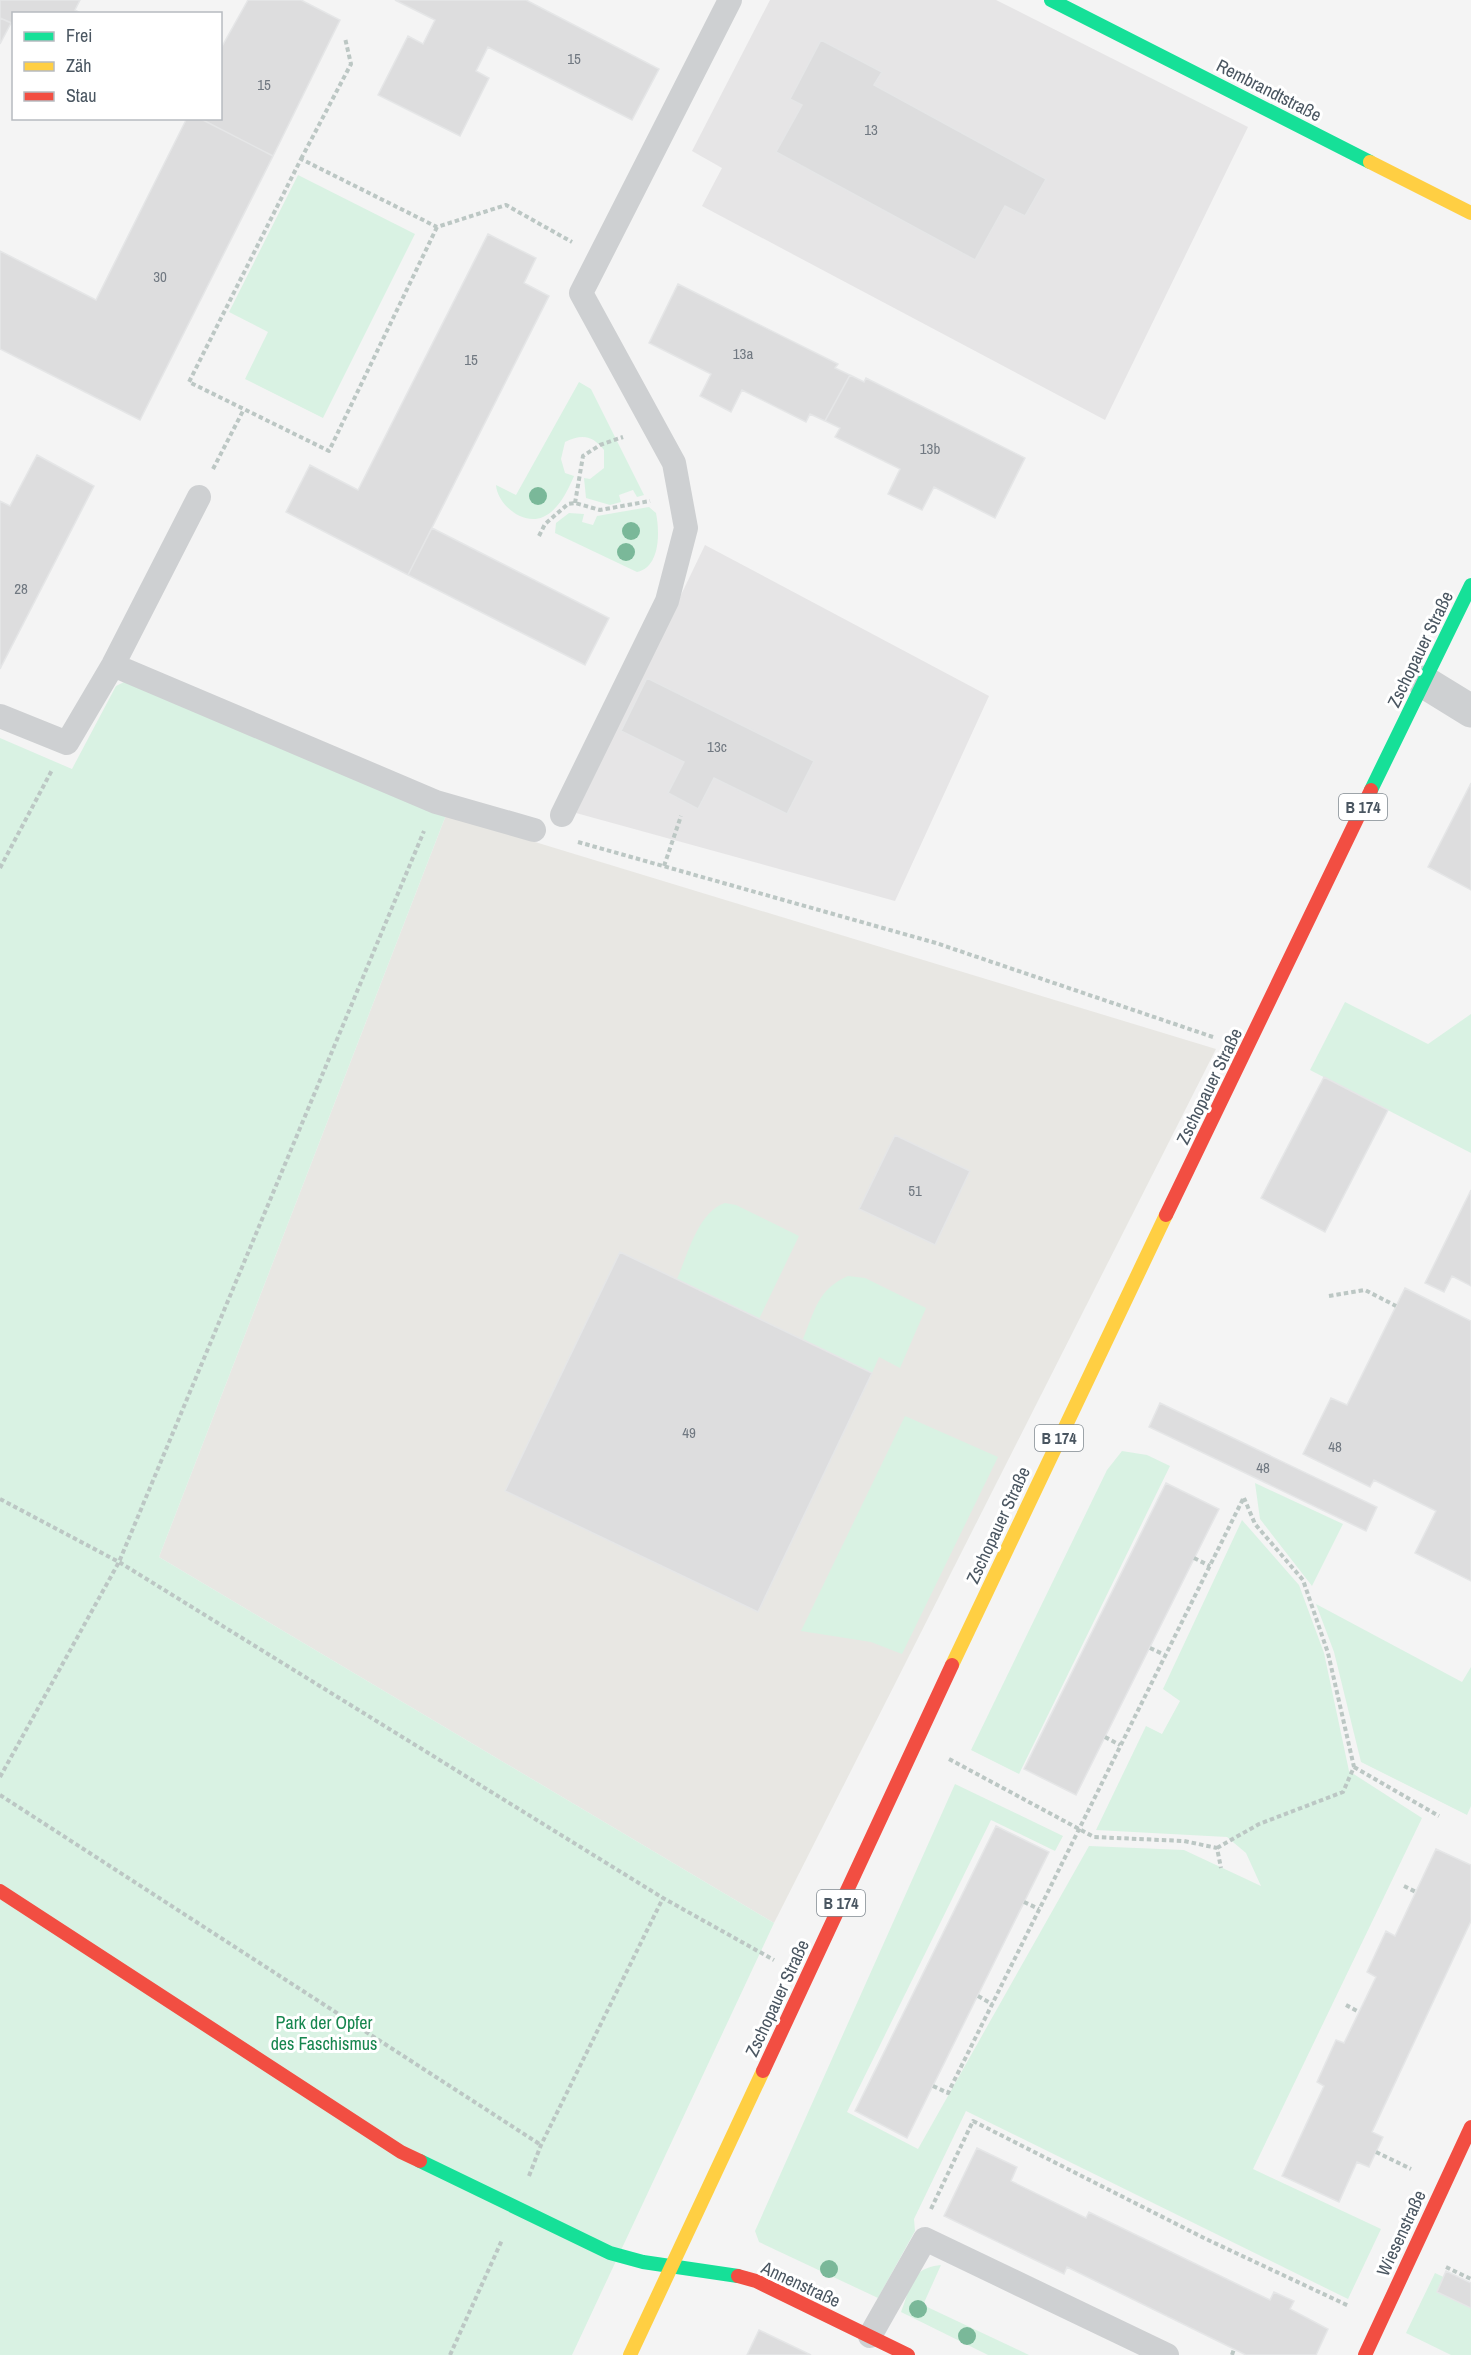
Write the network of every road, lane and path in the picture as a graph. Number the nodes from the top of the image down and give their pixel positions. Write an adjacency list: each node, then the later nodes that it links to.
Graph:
1 (730, 0): 7 (lane)
2 (1051, 0): 5 (main road, Rembrandtstraße)
3 (345, 39): 4 (path)
4 (301, 159): 6 (path); 8 (path)
5 (1471, 213)
6 (437, 227): 7 (path); 8 (path)
7 (599, 257): 10 (lane)
8 (244, 409): 11 (path)
9 (600, 445): 12 (path)
10 (680, 494): 12 (path); 21 (lane)
11 (199, 497): 15 (lane)
12 (575, 503): 13 (path)
13 (539, 536)
14 (1471, 585): 16 (main road, Zschopauer Straße)
15 (113, 665): 19 (lane); 20 (lane)
16 (1424, 682): 17 (street); 36 (main road, Zschopauer Straße / B 174)
17 (1471, 711)
18 (0, 716): 19 (lane)
19 (67, 743): 25 (path)
20 (436, 802): 23 (lane); 31 (path)
21 (562, 815)
22 (681, 816): 24 (path)
23 (534, 830): 24 (path)
24 (664, 866): 26 (path)
25 (0, 868)
26 (1216, 1038)
27 (1329, 1296): 28 (path)
28 (1396, 1306)
29 (0, 1499): 31 (path)
30 (1194, 1558): 32 (path)
31 (118, 1562): 39 (path); 48 (path)
32 (1210, 1566): 34 (path); 38 (path)
33 (1150, 1648): 34 (path)
34 (1165, 1655): 37 (path)
35 (1105, 1737): 37 (path)
36 (916, 1742): 42 (path); 51 (main road, Zschopauer Straße / B 174)
37 (1120, 1746): 42 (path)
38 (1354, 1767): 41 (path); 43 (path)
39 (0, 1777)
40 (0, 1795): 58 (path)
41 (1439, 1816)
42 (1079, 1830): 43 (path); 50 (path)
43 (1217, 1848): 44 (path)
44 (1221, 1868)
45 (1404, 1886): 47 (path)
46 (0, 1891): 61 (main road)
47 (1416, 1892)
48 (663, 1898): 51 (path); 58 (path)
49 (1024, 1902): 50 (path)
50 (1039, 1910): 53 (path)
51 (807, 1977): 63 (main road, Zschopauer Straße / B 174)
52 (978, 1996): 53 (path)
53 (992, 2004): 56 (path)
54 (1346, 2005): 55 (path)
55 (1359, 2012)
56 (933, 2086)
57 (1471, 2127): 64 (main road, Wiesenstraße)
58 (541, 2145): 61 (path)
59 (1376, 2152): 60 (path)
60 (1388, 2158)
61 (517, 2208): 63 (main road); 67 (path)
62 (925, 2239): 64 (path); 65 (lane); 70 (lane)
63 (672, 2265): 65 (main road, Annenstraße); 68 (main road, Zschopauer Straße / B 174)
64 (1380, 2321): 72 (main road, Wiesenstraße)
65 (870, 2337): 69 (main road, Annenstraße)
66 (1234, 2349): 71 (path)
67 (450, 2355)
68 (630, 2355)
69 (908, 2355)
70 (1167, 2355)
71 (1232, 2355)
72 (1365, 2355)

